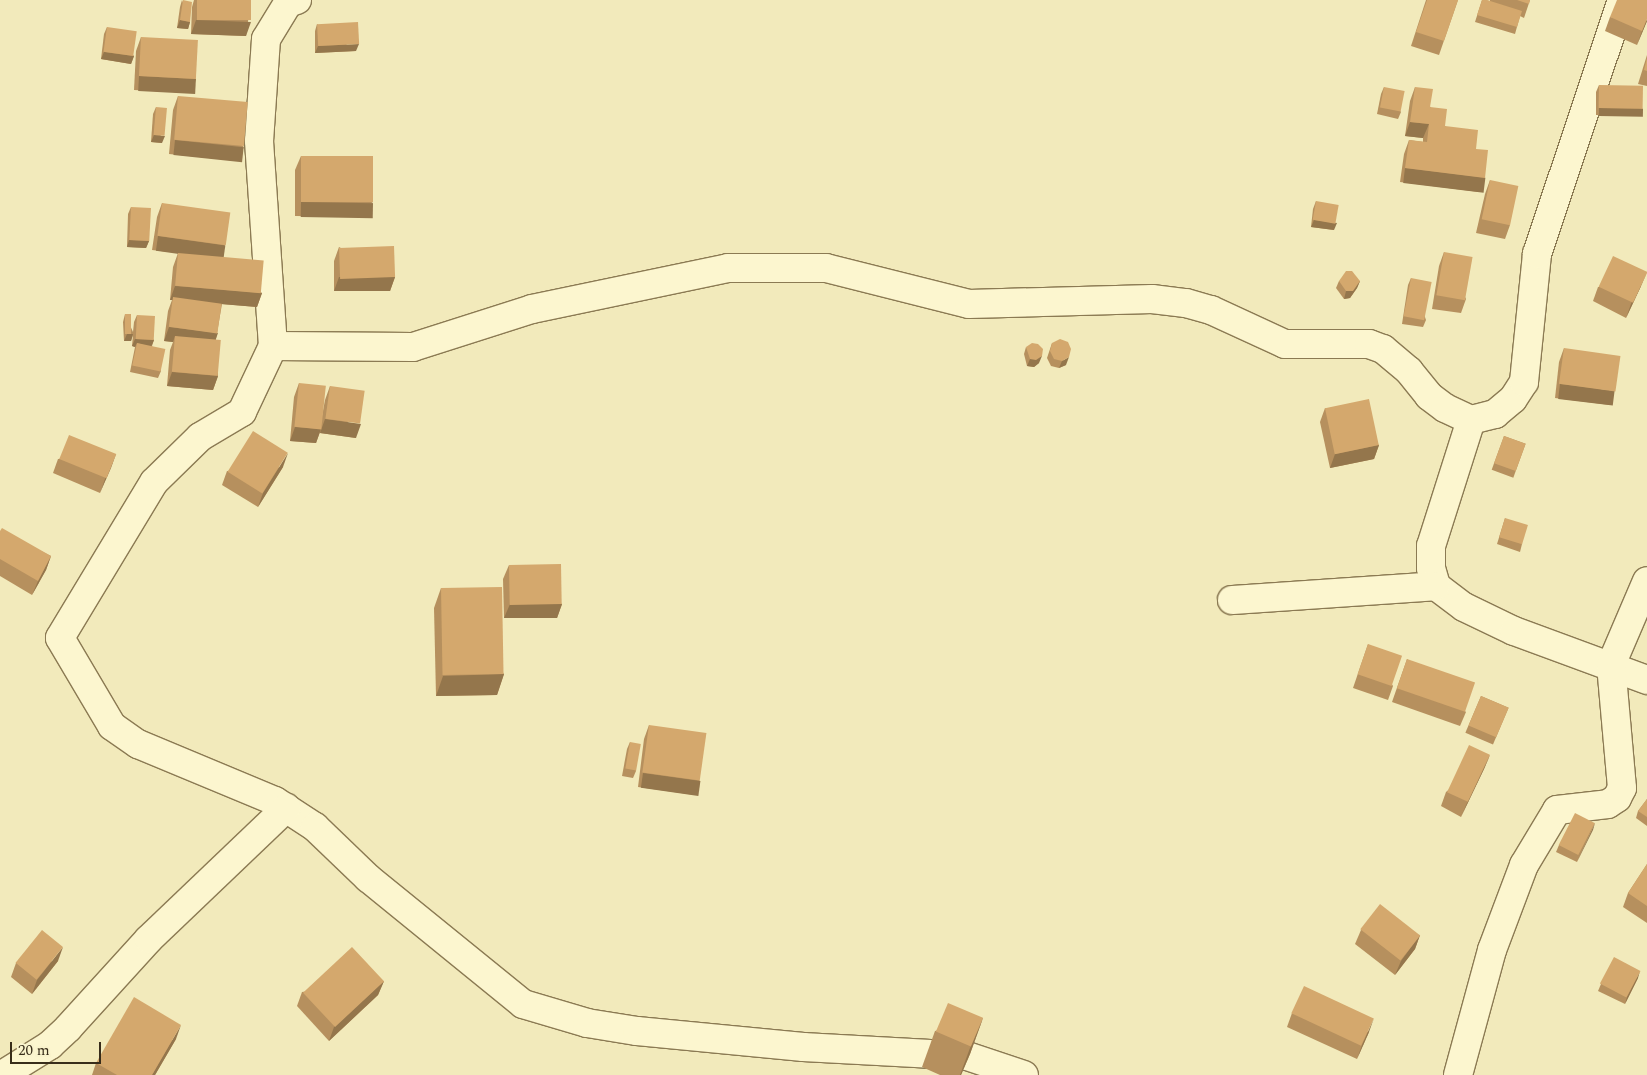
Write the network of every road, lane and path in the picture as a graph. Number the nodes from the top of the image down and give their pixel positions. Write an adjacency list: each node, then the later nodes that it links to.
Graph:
1 (297, 0): 3 (street)
2 (1622, 0): 4 (street)
3 (274, 346): 4 (street); 10 (street)
4 (1471, 420): 6 (street)
5 (1647, 581): 8 (street)
6 (1436, 586): 7 (street); 8 (street)
7 (1232, 600)
8 (1611, 665): 9 (street); 13 (street)
9 (1647, 680)
10 (286, 808): 11 (street); 12 (street)
11 (2, 1075)
12 (1024, 1075)
13 (1458, 1075)

